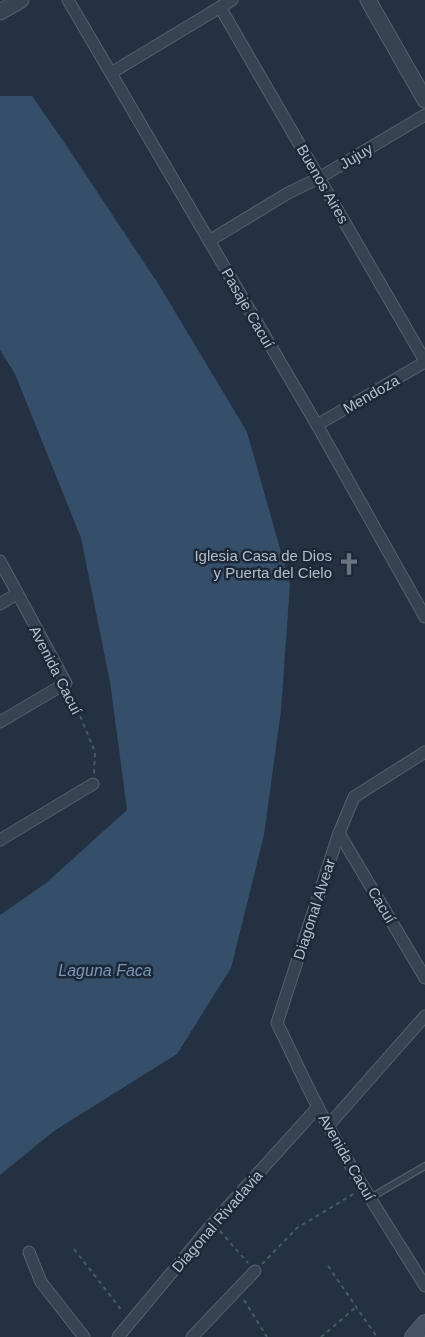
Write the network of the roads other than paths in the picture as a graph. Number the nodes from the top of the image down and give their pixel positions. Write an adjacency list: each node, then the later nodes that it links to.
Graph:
1 (21, 0): 6 (street)
2 (68, 0): 7 (street, Pasaje Cacuí)
3 (232, 0): 5 (street)
4 (368, 0): 8 (street)
5 (220, 7): 7 (street); 10 (street, Buenos Aires)
6 (0, 12)
7 (111, 73): 11 (street, Pasaje Cacuí)
8 (425, 100)
9 (425, 115): 10 (street, Jujuy)
10 (319, 178): 11 (street, Jujuy); 12 (street, Buenos Aires)
11 (208, 241): 13 (street, Pasaje Cacuí)
12 (425, 361): 13 (street, Mendoza)
13 (317, 425): 17 (street, Pasaje Cacuí)
14 (0, 561): 15 (street, Avenida Cacuí)
15 (17, 594): 16 (street); 18 (street, Avenida Cacuí)
16 (0, 604)
17 (424, 613)
18 (0, 722)
19 (425, 752): 21 (street, Diagonal Alvear)
20 (93, 784): 22 (street)
21 (339, 833): 23 (street, Cacuí); 25 (street, Diagonal Alvear)
22 (0, 840)
23 (425, 978)
24 (425, 1016): 27 (street)
25 (277, 1023): 26 (street, Avenida Cacuí)
26 (318, 1107): 27 (street, Avenida Cacuí); 34 (street, Diagonal Rivadavia)
27 (328, 1126): 29 (street, Avenida Cacuí)
28 (425, 1166): 29 (lane)
29 (370, 1198): 32 (street, Avenida Cacuí)
30 (29, 1252): 35 (street)
31 (255, 1271): 37 (street)
32 (425, 1286)
33 (425, 1323): 38 (main road)
34 (129, 1333): 36 (street, Diagonal Rivadavia)
35 (84, 1337)
36 (118, 1337)
37 (192, 1337)
38 (413, 1337)

